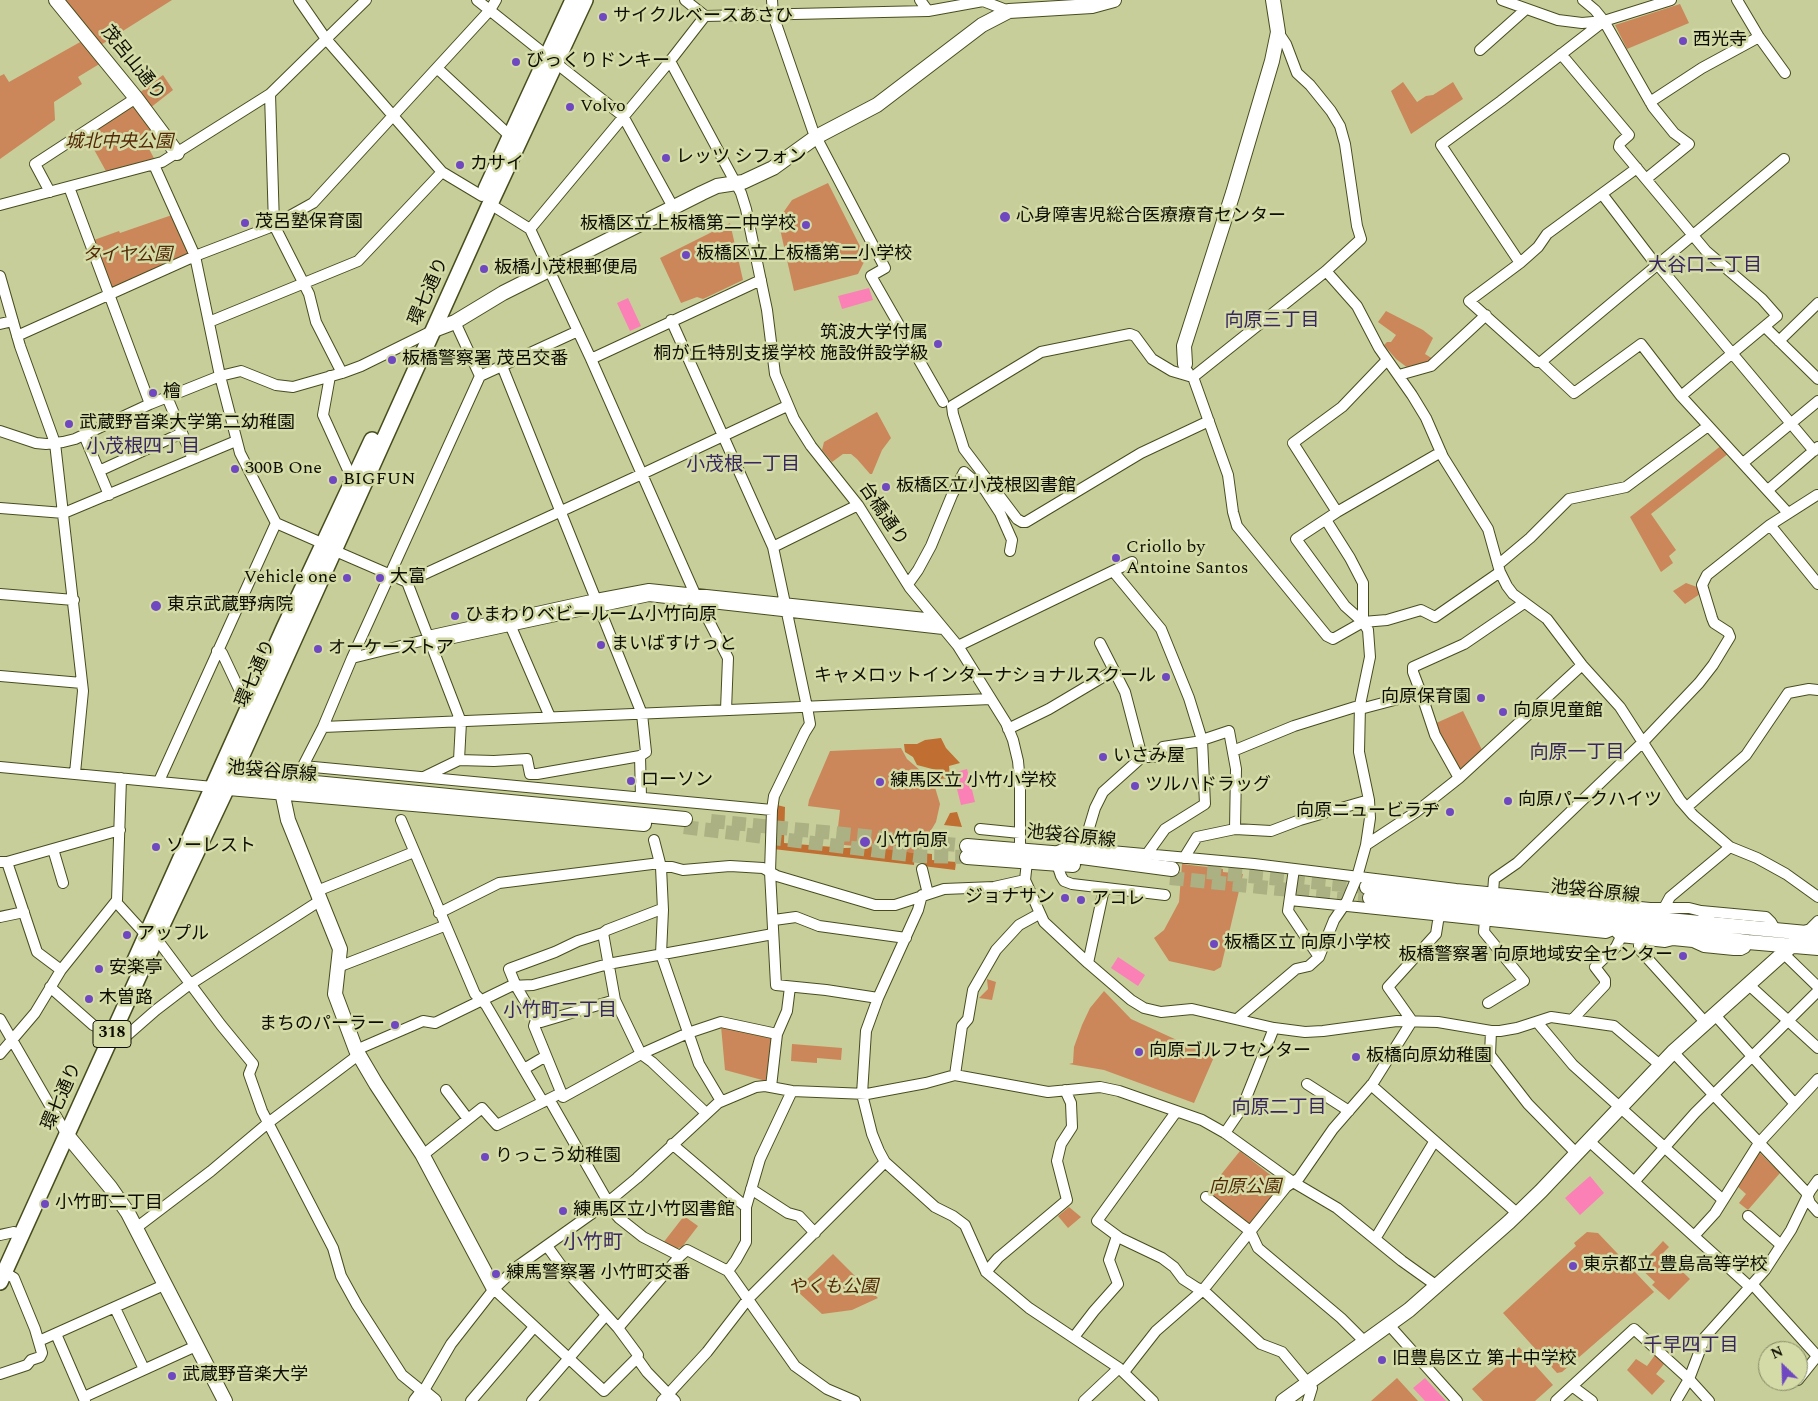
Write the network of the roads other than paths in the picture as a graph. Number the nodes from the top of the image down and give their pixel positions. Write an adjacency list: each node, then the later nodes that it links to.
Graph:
1 (56, 0): 35 (street, 茂呂山通り)
2 (299, 0): 27 (street)
3 (366, 0): 27 (street)
4 (477, 0): 20 (street)
5 (496, 0): 20 (street)
6 (573, 0): 30 (main road, 環七通り / 318)
7 (585, 0): 30 (main road, 環七通り / 318)
8 (685, 0): 23 (street)
9 (772, 0): 22 (street)
10 (920, 0): 21 (street)
11 (1114, 0): 17 (street)
12 (1273, 0): 25 (street)
13 (1502, 0): 19 (street)
14 (1583, 0): 24 (street)
15 (1671, 0): 24 (street)
16 (1737, 0): 26 (street)
17 (1090, 3): 18 (street)
18 (1008, 6): 21 (street); 40 (street)
19 (1526, 8): 24 (street); 28 (street)
20 (490, 10): 30 (street); 32 (street)
21 (928, 11): 22 (street)
22 (773, 15): 23 (street); 40 (street)
23 (705, 16): 31 (street)
24 (1604, 21): 29 (street); 36 (street)
25 (1278, 32): 61 (street); 83 (street)
26 (1758, 37): 33 (street); 36 (street)
27 (326, 39): 34 (street); 37 (street)
28 (1480, 50)
29 (1561, 54): 44 (street); 58 (street)
30 (551, 59): 38 (street); 39 (main road, 環七通り / 318); 51 (main road, 環七通り / 318)
31 (670, 61): 38 (street); 47 (street, 台橋通り)
32 (437, 68): 37 (street); 39 (street)
33 (1785, 73)
34 (270, 94): 41 (street); 54 (street)
35 (136, 98): 41 (street, 茂呂山通り); 49 (street)
36 (1650, 102): 46 (street)
37 (393, 115): 45 (street); 54 (street)
38 (623, 116): 53 (street); 55 (street)
39 (510, 136): 51 (main road, 環七通り / 318)
40 (816, 136): 47 (street); 93 (street)
41 (176, 153): 43 (street)
42 (1784, 159): 56 (street)
43 (154, 164): 48 (street); 57 (street)
44 (1636, 168): 46 (street); 50 (street)
45 (442, 172): 51 (street); 64 (street)
46 (1646, 179): 56 (street)
47 (736, 184): 53 (street); 63 (street, 台橋通り)
48 (69, 187): 49 (street); 65 (street)
49 (50, 192): 52 (street)
50 (1602, 194): 58 (street); 59 (street)
51 (486, 200): 55 (street); 75 (main road, 環七通り / 318)
52 (0, 205)
53 (672, 208): 60 (street)
54 (274, 225): 57 (street); 64 (street)
55 (530, 229): 60 (street)
56 (1692, 235): 59 (street); 73 (street)
57 (195, 256): 65 (street); 70 (street)
58 (1520, 263): 67 (street)
59 (1658, 266): 78 (street); 81 (street)
60 (550, 270): 71 (street); 74 (street)
61 (1326, 271): 80 (street); 83 (street)
62 (0, 276): 69 (street)
63 (761, 280): 68 (street); 95 (street, 台橋通り)
64 (304, 283): 70 (street); 84 (street)
65 (110, 294): 76 (street); 94 (street)
66 (1818, 303): 77 (street)
67 (1486, 315): 81 (street); 88 (street)
68 (671, 320): 79 (street); 102 (street)
69 (13, 321): 72 (street); 76 (street)
70 (209, 322): 85 (street)
71 (455, 322): 75 (street); 87 (street)
72 (0, 324)
73 (1765, 327): 77 (street); 78 (street)
74 (578, 331): 79 (street); 82 (street)
75 (427, 333): 84 (street); 111 (main road, 環七通り / 318); 125 (main road, 環七通り / 318)
76 (17, 336): 104 (street)
77 (1779, 341): 89 (street)
78 (1732, 355): 90 (street); 97 (street)
79 (591, 359): 110 (street)
80 (1387, 360): 88 (street); 118 (street)
81 (1542, 362): 90 (street)
82 (502, 366): 87 (street); 117 (street)
83 (1189, 372): 96 (street); 96 (street)
84 (342, 373): 86 (street)
85 (220, 376): 86 (street); 91 (street); 103 (street)
86 (330, 376): 111 (street)
87 (480, 376): 130 (street)
88 (1399, 376): 106 (street)
89 (1818, 378)
90 (1681, 396): 98 (street)
91 (166, 397): 94 (street); 100 (street)
92 (1818, 401): 97 (street)
93 (943, 402)
94 (150, 404): 101 (street)
95 (787, 406): 102 (street); 115 (street, 台橋通り)
96 (1209, 421): 142 (street)
97 (1791, 424): 105 (street); 108 (street)
98 (1708, 426): 108 (street); 128 (street)
99 (0, 431): 104 (street)
100 (182, 433): 107 (street); 109 (street)
101 (84, 435): 104 (street); 109 (street)
102 (723, 437): 110 (street); 124 (street)
103 (236, 442): 107 (street); 122 (street)
104 (55, 443): 119 (street)
105 (1816, 449): 112 (street)
106 (1441, 452): 118 (street); 128 (street)
107 (193, 459): 113 (street)
108 (1743, 463): 112 (street)
109 (99, 471): 113 (street)
110 (642, 474): 117 (street); 135 (street)
111 (353, 481): 125 (main road, 環七通り / 318)
112 (1768, 490): 120 (street)
113 (109, 495): 119 (street)
114 (1817, 495): 120 (street)
115 (858, 505): 124 (street); 132 (street, 台橋通り)
116 (0, 508): 119 (street)
117 (561, 512): 131 (street); 137 (street)
118 (1337, 512): 121 (street)
119 (64, 513): 136 (street)
120 (1788, 513): 123 (street)
121 (1326, 520): 142 (street); 142 (street)
122 (276, 523): 125 (street); 147 (street)
123 (1770, 525): 133 (street); 166 (street)
124 (773, 546): 139 (street)
125 (329, 547): 130 (street); 158 (main road, 環七通り / 318); 180 (main road, 環七通り / 318)
126 (1010, 551): 132 (street)
127 (1132, 562): 129 (street)
128 (1499, 568): 138 (street); 142 (street)
129 (1113, 571): 146 (street); 165 (street)
130 (389, 575): 131 (street); 148 (street)
131 (407, 582): 144 (street)
132 (908, 584): 140 (street, 台橋通り)
133 (1818, 584)
134 (0, 594): 136 (street)
135 (697, 598): 137 (street); 139 (street); 159 (street)
136 (74, 600): 152 (street)
137 (598, 602): 141 (street); 160 (street)
138 (1524, 603): 149 (street); 154 (street)
139 (786, 608): 140 (street); 143 (street); 156 (street)
140 (935, 619): 143 (street, 台橋通り)
141 (509, 622): 144 (street); 161 (street)
142 (1364, 622): 157 (street)
143 (943, 629): 146 (street, 台橋通り)
144 (429, 639): 148 (street); 162 (street)
145 (1100, 643): 150 (street)
146 (958, 646): 155 (street, 台橋通り)
147 (217, 651): 158 (street); 178 (street)
148 (352, 658): 163 (street)
149 (1582, 665): 166 (street); 176 (street)
150 (1113, 670): 164 (street); 169 (street)
151 (0, 676): 152 (street)
152 (82, 683): 173 (street)
153 (1818, 690): 184 (street)
154 (1421, 693): 157 (street); 176 (street)
155 (990, 699): 156 (street); 164 (street, 台橋通り)
156 (807, 707): 159 (street); 185 (street)
157 (1360, 707): 167 (street); 183 (street)
158 (248, 708): 180 (main road, 環七通り / 318)
159 (726, 710): 160 (street)
160 (642, 714): 161 (street); 168 (street)
161 (550, 717): 162 (street)
162 (461, 722): 163 (street); 170 (street)
163 (323, 727): 171 (street)
164 (1008, 729): 190 (street, 台橋通り)
165 (1202, 741): 167 (street); 169 (street); 198 (street)
166 (1642, 744): 184 (street); 212 (street)
167 (1233, 751): 188 (street)
168 (640, 756): 170 (street); 182 (street)
169 (1142, 757): 194 (street)
170 (459, 760): 174 (street)
171 (303, 766): 174 (street); 179 (street)
172 (0, 767): 173 (street)
173 (74, 773): 175 (street)
174 (424, 777): 182 (street)
175 (121, 778): 178 (street); 189 (street)
176 (1459, 778): 192 (street)
177 (270, 779): 179 (street, 池袋谷原線); 180 (street, 池袋谷原線); 181 (street)
178 (159, 781): 180 (street)
179 (301, 782): 181 (street, 池袋谷原線)
180 (224, 783): 181 (street, 池袋谷原線); 238 (main road, 環七通り / 318)
181 (282, 792): 214 (street)
182 (641, 797): 185 (street)
183 (1369, 800): 188 (street); 192 (street)
184 (1687, 808): 193 (street)
185 (772, 810): 206 (street)
186 (401, 820): 196 (street)
187 (980, 829): 190 (street)
188 (1234, 829): 201 (street)
189 (120, 830): 195 (street); 218 (street)
190 (1020, 833): 199 (street, 台橋通り)
191 (654, 840): 203 (street)
192 (1366, 845): 210 (street)
193 (1730, 847): 216 (street); 220 (street)
194 (1083, 848): 198 (street); 200 (street)
195 (53, 849): 202 (street); 209 (street)
196 (414, 852): 214 (street); 224 (street)
197 (967, 852): 199 (street, 池袋谷原線)
198 (1147, 854): 201 (street)
199 (1024, 856): 200 (street, 池袋谷原線); 208 (street, 台橋通り)
200 (1055, 858): 207 (street, 池袋谷原線); 211 (street)
201 (1184, 858): 205 (street)
202 (3, 862): 223 (street)
203 (660, 865): 206 (street); 221 (street); 224 (street)
204 (922, 869): 213 (street)
205 (1294, 869): 210 (street); 217 (street)
206 (770, 872): 213 (street); 228 (street)
207 (1171, 873)
208 (1024, 880): 213 (street); 225 (street)
209 (63, 883)
210 (1365, 887): 212 (street); 219 (street); 231 (street, 池袋谷原線); 234 (street, 池袋谷原線)
211 (1104, 889): 215 (street); 246 (street)
212 (1493, 893): 220 (street)
213 (925, 894): 239 (street)
214 (319, 895): 248 (street); 250 (street)
215 (1165, 895)
216 (1818, 897)
217 (1290, 900): 219 (street); 245 (street)
218 (116, 902): 238 (street); 249 (street)
219 (1344, 905): 226 (street); 245 (street)
220 (1664, 908): 222 (street)
221 (663, 910): 235 (street); 244 (street)
222 (1701, 911): 231 (street); 233 (street)
223 (24, 912): 227 (street); 249 (street)
224 (439, 913): 232 (street)
225 (1039, 914): 246 (street); 283 (street)
226 (1439, 915): 229 (street); 266 (street)
227 (0, 917)
228 (774, 920): 237 (street); 239 (street)
229 (1485, 920): 234 (street); 259 (street)
230 (1818, 921): 236 (street)
231 (1712, 923): 233 (street, 池袋谷原線)
232 (444, 926): 248 (street); 257 (street)
233 (1775, 929): 236 (street, 池袋谷原線)
234 (1620, 931): 240 (street); 241 (street, 池袋谷原線); 264 (street)
235 (603, 933): 247 (street); 252 (street)
236 (1813, 933): 243 (street)
237 (773, 934): 244 (street); 254 (street)
238 (151, 936): 250 (street); 270 (main road, 環七通り / 318)
239 (906, 938): 256 (street)
240 (1639, 939): 241 (street); 260 (street)
241 (1748, 942): 243 (street, 池袋谷原線)
242 (1818, 948): 243 (street, 池袋谷原線)
243 (1787, 949): 251 (street); 255 (street)
244 (661, 954): 247 (street); 271 (street)
245 (1319, 957): 261 (street)
246 (1088, 963): 261 (street)
247 (608, 964): 252 (street); 258 (street)
248 (338, 968): 275 (street)
249 (60, 970): 253 (street)
250 (191, 984): 270 (street); 302 (street)
251 (1750, 985): 260 (street); 265 (street)
252 (516, 986): 257 (street); 263 (street)
253 (50, 987): 270 (street); 273 (street)
254 (790, 987): 256 (street); 272 (street)
255 (1818, 989): 265 (street)
256 (878, 998): 292 (street)
257 (481, 1000): 275 (street); 282 (street)
258 (615, 1000): 263 (street); 278 (street)
259 (1488, 1003)
260 (1710, 1018): 276 (street); 280 (street)
261 (1237, 1019): 268 (street)
262 (0, 1020): 273 (street)
263 (536, 1020): 279 (street)
264 (1572, 1020): 267 (street); 281 (street)
265 (1788, 1020): 274 (street); 280 (street)
266 (1412, 1021): 268 (street); 269 (street); 286 (street)
267 (1537, 1022): 269 (street); 297 (street)
268 (1274, 1028): 304 (street)
269 (1491, 1031): 310 (street)
270 (107, 1032): 303 (main road, 環七通り / 318)
271 (688, 1033): 272 (street); 278 (street); 295 (street)
272 (777, 1034): 287 (street)
273 (13, 1040): 277 (street); 303 (street)
274 (1818, 1048)
275 (357, 1052): 302 (street); 311 (street)
276 (1673, 1052): 281 (street); 293 (street)
277 (0, 1054)
278 (641, 1054): 291 (street); 300 (street)
279 (546, 1056): 282 (street); 291 (street)
280 (1752, 1057): 293 (street); 296 (street)
281 (1660, 1065): 297 (street)
282 (524, 1069): 294 (street)
283 (955, 1075): 289 (street); 292 (street)
284 (1818, 1079): 296 (street)
285 (1308, 1084): 298 (street)
286 (1371, 1085): 298 (street); 306 (street)
287 (771, 1087): 290 (street); 295 (street)
288 (446, 1090): 301 (street)
289 (1065, 1090): 299 (street); 337 (street)
290 (792, 1091): 292 (street); 316 (street)
291 (561, 1093): 294 (street)
292 (862, 1094): 312 (street)
293 (1714, 1095): 307 (street); 309 (street)
294 (546, 1101): 301 (street); 320 (street)
295 (721, 1101): 300 (street)
296 (1795, 1104): 307 (street)
297 (1620, 1107): 305 (street); 309 (street)
298 (1349, 1111): 314 (street)
299 (1176, 1112): 304 (street); 329 (street)
300 (706, 1113): 308 (street)
301 (468, 1119): 311 (street)
302 (268, 1123): 325 (street); 364 (street)
303 (64, 1130): 325 (street); 327 (main road, 環七通り / 318); 335 (main road, 環七通り / 318)
304 (1225, 1133): 314 (street)
305 (1589, 1141): 310 (street); 315 (street)
306 (1434, 1142): 323 (street); 331 (street)
307 (1759, 1142): 318 (street); 319 (street)
308 (672, 1144): 320 (street); 321 (street)
309 (1665, 1147): 315 (street); 319 (street)
310 (1577, 1154): 323 (street)
311 (423, 1155): 341 (street)
312 (885, 1162): 328 (street); 337 (street)
313 (1818, 1180): 318 (street)
314 (1293, 1182): 326 (street); 331 (street)
315 (1634, 1182): 330 (street)
316 (751, 1189): 321 (street); 328 (street)
317 (1206, 1197): 326 (street)
318 (1807, 1197): 322 (street); 332 (street)
319 (1723, 1200): 330 (street)
320 (607, 1202): 333 (street); 334 (street)
321 (746, 1207): 336 (street)
322 (1818, 1212)
323 (1518, 1214): 339 (street)
324 (1748, 1216): 332 (street)
325 (136, 1228): 338 (street)
326 (1250, 1231): 342 (street); 352 (street)
327 (7, 1233): 335 (main road, 環七通り / 318)
328 (815, 1233): 343 (street)
329 (1118, 1236): 342 (street); 350 (street)
330 (1694, 1236): 340 (street)
331 (1375, 1239): 339 (street)
332 (1782, 1245): 340 (street)
333 (546, 1246): 341 (street); 345 (street)
334 (680, 1256): 336 (street); 348 (street)
335 (2, 1271): 351 (street)
336 (728, 1271): 343 (street)
337 (986, 1272): 350 (street)
338 (164, 1285): 344 (street); 353 (street)
339 (1437, 1286): 346 (street)
340 (1751, 1286): 354 (street); 361 (street)
341 (494, 1289): 347 (street); 364 (street)
342 (1203, 1290): 359 (street); 362 (street)
343 (748, 1299): 366 (street); 370 (street)
344 (115, 1308): 349 (street); 358 (street)
345 (606, 1315): 348 (street); 356 (street)
346 (1389, 1325): 352 (street); 375 (street)
347 (534, 1327): 356 (street); 368 (street)
348 (618, 1328): 355 (street)
349 (56, 1334): 351 (street); 365 (street)
350 (1074, 1337): 359 (street)
351 (39, 1341): 360 (street)
352 (1365, 1342): 362 (street)
353 (196, 1346): 358 (street); 367 (street)
354 (1818, 1356): 357 (street)
355 (637, 1358): 356 (street); 366 (street)
356 (568, 1359): 369 (street)
357 (1808, 1368)
358 (144, 1370): 365 (street)
359 (1121, 1370): 371 (street); 372 (street)
360 (0, 1374)
361 (1689, 1379): 363 (street); 378 (street); 379 (street)
362 (1309, 1383): 373 (street); 374 (street)
363 (1572, 1386): 376 (street); 377 (street)
364 (424, 1398)
365 (84, 1399)
366 (668, 1399)
367 (225, 1401)
368 (471, 1401)
369 (532, 1401)
370 (855, 1401)
371 (1084, 1401)
372 (1154, 1401)
373 (1284, 1401)
374 (1308, 1401)
375 (1457, 1401)
376 (1556, 1401)
377 (1592, 1401)
378 (1676, 1401)
379 (1709, 1401)

